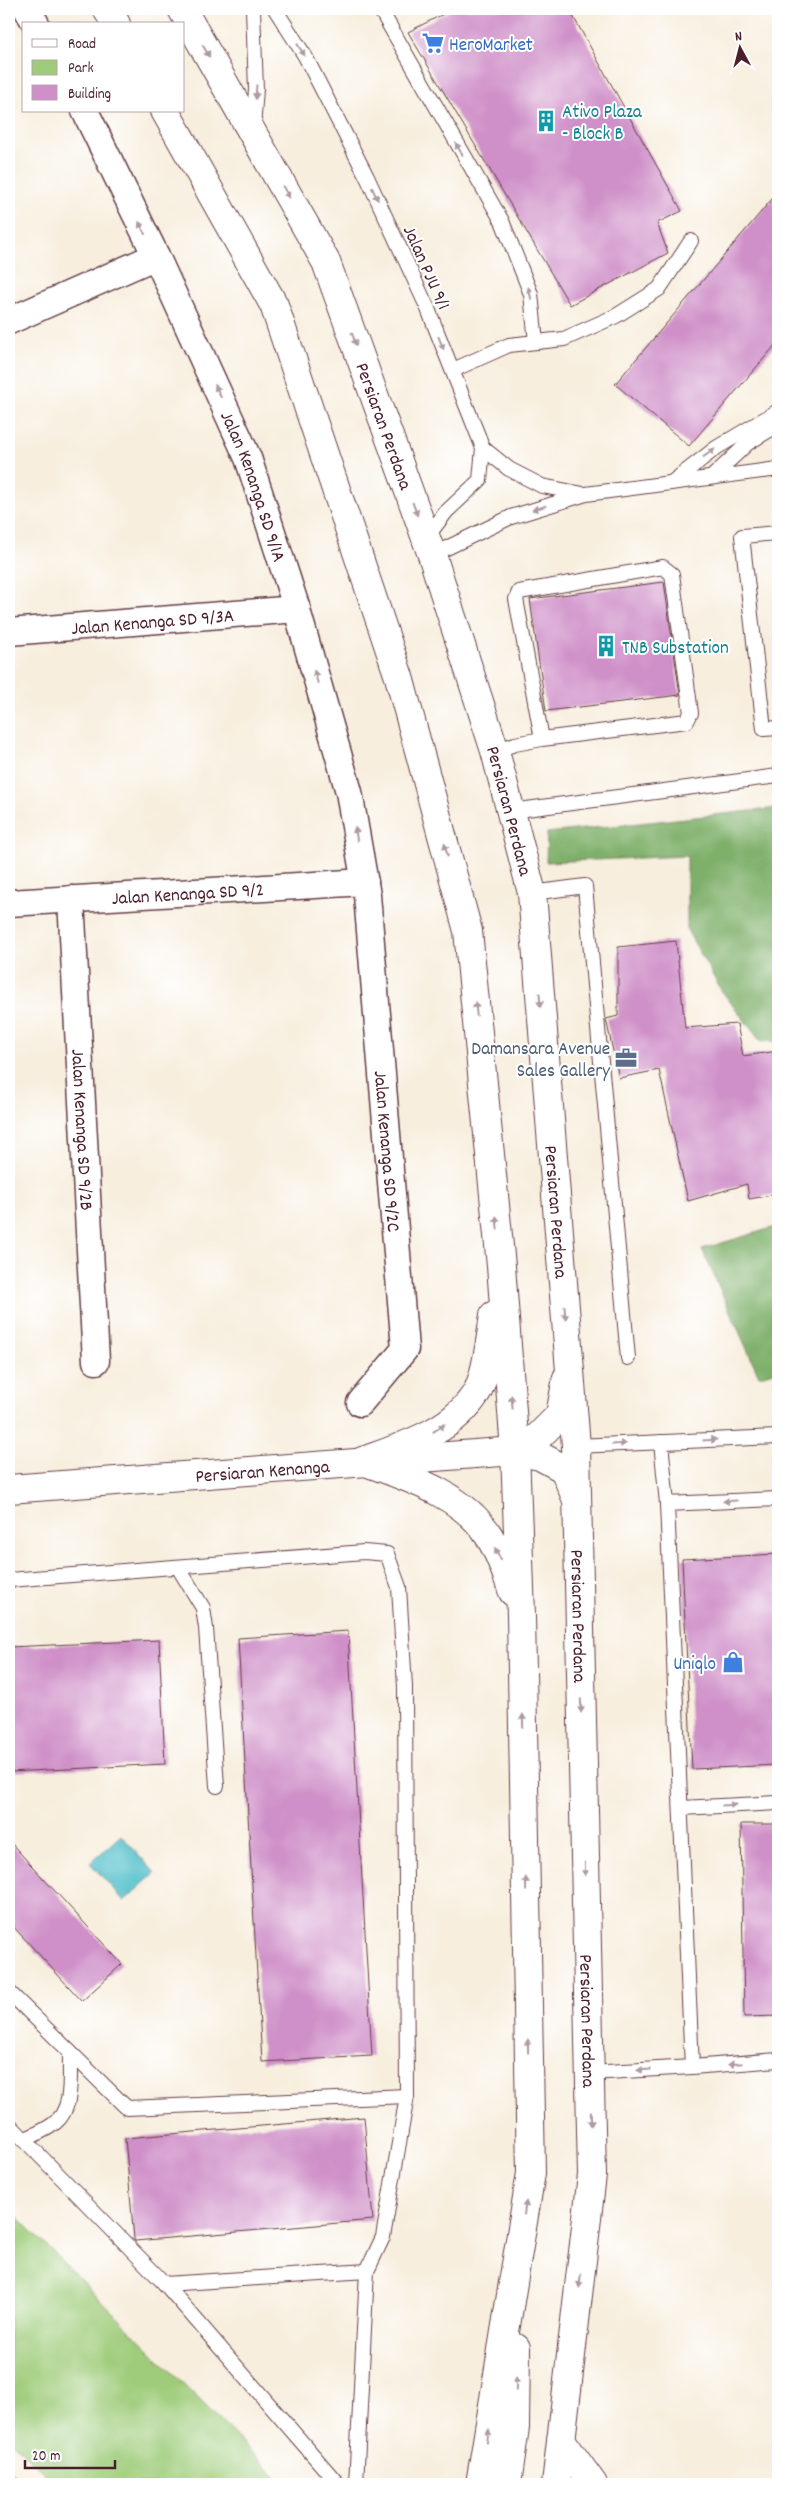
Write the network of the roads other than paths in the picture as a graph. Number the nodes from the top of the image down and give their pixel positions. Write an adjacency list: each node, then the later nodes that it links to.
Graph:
1 (26, 9): 7 (street)
2 (107, 9): 8 (main road)
3 (182, 9): 11 (main road, Persiaran Perdana, one-way to 11)
4 (253, 9): 11 (lane, one-way to 11)
5 (275, 9): 16 (lane, Jalan PJU 9/1, one-way to 16)
6 (380, 9): 15 (lane, one-way to 6)
7 (35, 22)
8 (115, 22)
9 (85, 112): 13 (street, Jalan Kenanga SD 9/1A, one-way to 9)
10 (166, 112): 37 (main road, one-way to 10)
11 (252, 132): 25 (main road, Persiaran Perdana, one-way to 25)
12 (691, 241): 15 (lane)
13 (156, 256): 14 (street); 26 (street, Jalan Kenanga SD 9/1A, one-way to 13)
14 (9, 321)
15 (536, 342): 16 (lane)
16 (453, 370): 19 (lane, Jalan PJU 9/1)
17 (778, 411): 22 (lane, one-way to 17)
18 (778, 425): 21 (lane)
19 (483, 448): 23 (lane); 25 (lane, Jalan PJU 9/1)
20 (778, 469): 21 (lane)
21 (712, 477): 22 (lane)
22 (671, 484): 23 (lane)
23 (586, 494): 25 (lane, one-way to 25)
24 (778, 533): 28 (lane)
25 (429, 546): 30 (main road, Persiaran Perdana)
26 (297, 608): 27 (street, Jalan Kenanga SD 9/3A); 33 (street, Jalan Kenanga SD 9/1A, one-way to 26)
27 (9, 632)
28 (778, 728)
29 (542, 739): 29 (lane); 30 (lane)
30 (495, 750): 32 (main road, Persiaran Perdana)
31 (778, 776): 32 (lane)
32 (511, 811): 34 (main road, Persiaran Perdana)
33 (365, 882): 35 (street, Jalan Kenanga SD 9/2); 41 (street, Jalan Kenanga SD 9/2C)
34 (532, 893): 38 (lane); 40 (main road, Persiaran Perdana, one-way to 40)
35 (71, 899): 36 (street, Jalan Kenanga SD 9/2); 39 (street, Jalan Kenanga SD 9/2B)
36 (9, 903)
37 (501, 1266): 45 (main road, one-way to 37); 46 (main road, one-way to 37)
38 (628, 1358)
39 (96, 1361)
40 (569, 1367): 44 (main road, Persiaran Perdana); 45 (main road, Persiaran Kenanga)
41 (360, 1403)
42 (778, 1437): 43 (lane, one-way to 42)
43 (661, 1442): 44 (lane, one-way to 43); 50 (lane)
44 (576, 1446): 49 (main road, Persiaran Perdana)
45 (515, 1451): 46 (main road, Persiaran Kenanga); 49 (main road, Persiaran Kenanga); 53 (main road)
46 (362, 1462): 47 (main road, Persiaran Kenanga); 53 (main road, one-way to 46)
47 (9, 1489)
48 (778, 1499): 50 (lane, one-way to 50)
49 (577, 1500): 61 (main road, Persiaran Perdana, one-way to 61)
50 (667, 1504): 56 (lane)
51 (178, 1567): 52 (lane); 54 (lane); 62 (lane)
52 (9, 1580)
53 (522, 1615): 65 (main road, one-way to 53)
54 (216, 1786)
55 (778, 1803): 56 (lane, one-way to 55)
56 (681, 1808): 60 (lane)
57 (9, 1992): 58 (lane)
58 (70, 2052): 62 (lane); 64 (lane)
59 (778, 2060): 60 (lane, one-way to 60)
60 (692, 2068): 61 (lane, one-way to 61)
61 (590, 2073): 68 (main road, Persiaran Perdana, one-way to 68)
62 (407, 2096): 66 (lane)
63 (9, 2124): 64 (lane)
64 (24, 2140): 67 (lane)
65 (517, 2256): 73 (main road, one-way to 65); 74 (main road, one-way to 65)
66 (367, 2271): 67 (lane); 72 (lane)
67 (165, 2284): 71 (lane)
68 (561, 2440): 75 (main road, Persiaran Perdana); 76 (main road)
69 (9, 2481): 70 (lane)
70 (12, 2484)
71 (338, 2484)
72 (356, 2484)
73 (480, 2484)
74 (507, 2484)
75 (556, 2484)
76 (593, 2484)

